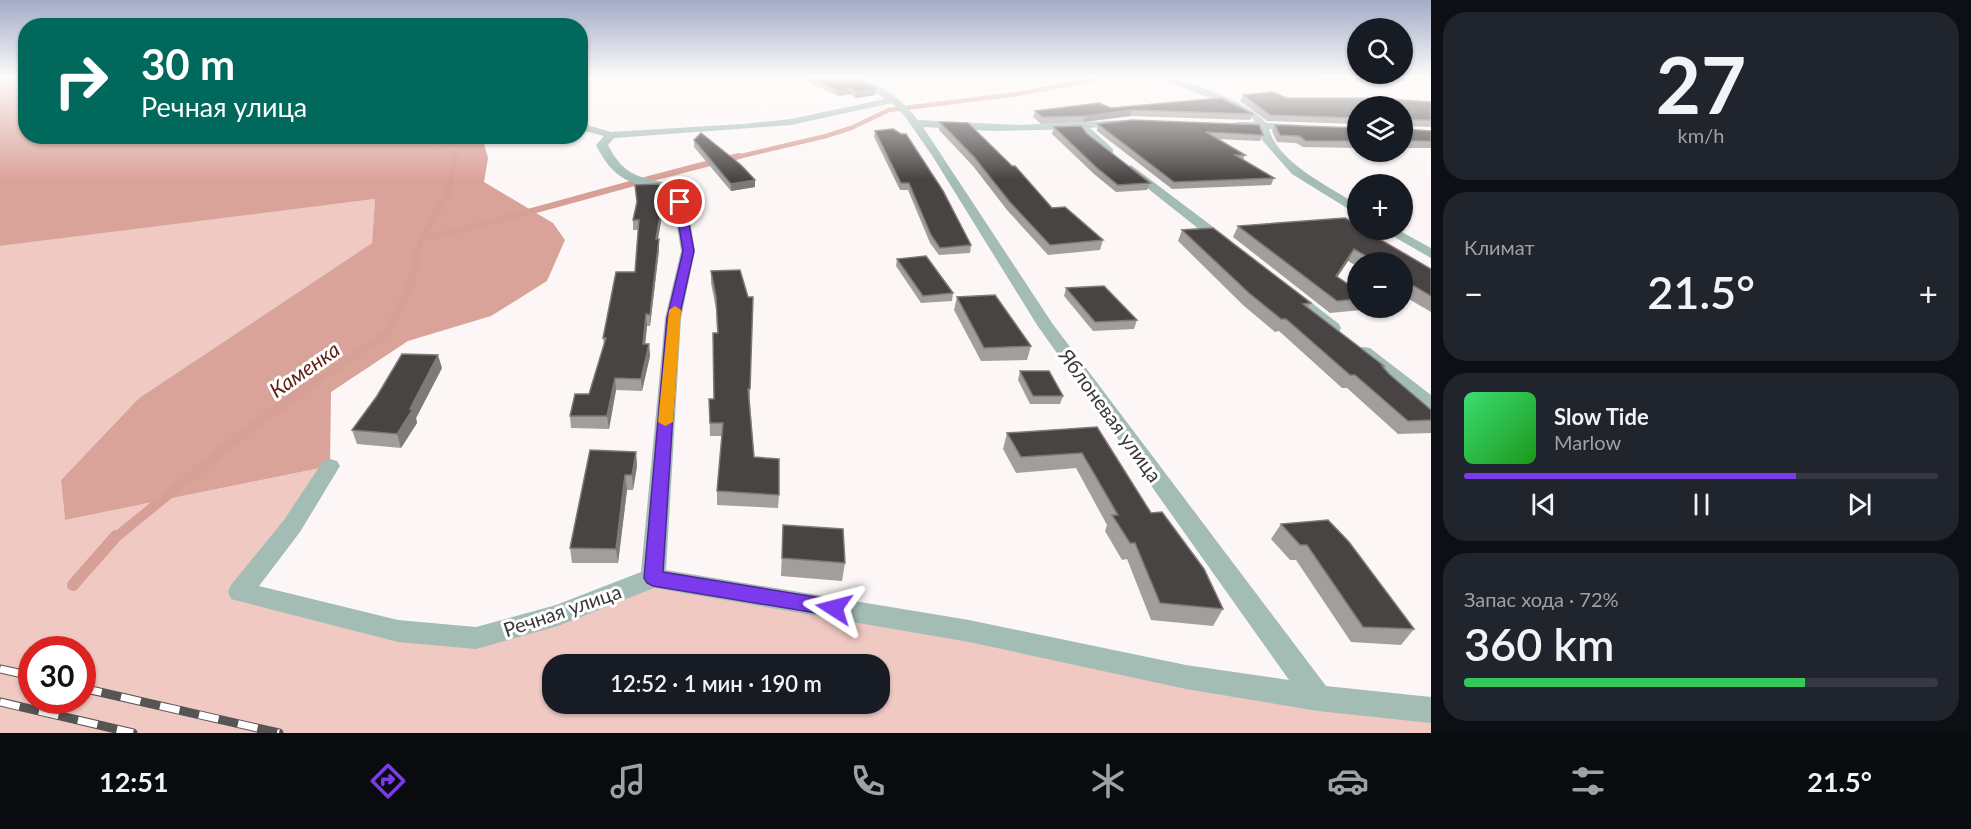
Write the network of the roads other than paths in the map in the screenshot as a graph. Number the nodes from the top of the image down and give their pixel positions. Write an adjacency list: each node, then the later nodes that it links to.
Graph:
1 (846, 112): 11 (street)
2 (906, 112): 4 (street, Яблоневая улица)
3 (1249, 112): 7 (street)
4 (911, 118): 8 (street); 20 (street, Яблоневая улица)
5 (1130, 121): 8 (street)
6 (1230, 125): 7 (street)
7 (1263, 126): 10 (street); 12 (street)
8 (1083, 127): 14 (street)
9 (588, 128): 11 (street)
10 (1310, 128)
11 (611, 135): 19 (street)
12 (1347, 204)
13 (1406, 240): 15 (street)
14 (1238, 253)
15 (1431, 254)
16 (1275, 282): 17 (street)
17 (1431, 405)
18 (330, 466): 19 (street, Речная улица)
19 (653, 578): 20 (street)
20 (1318, 698): 21 (street)
21 (1431, 710)

